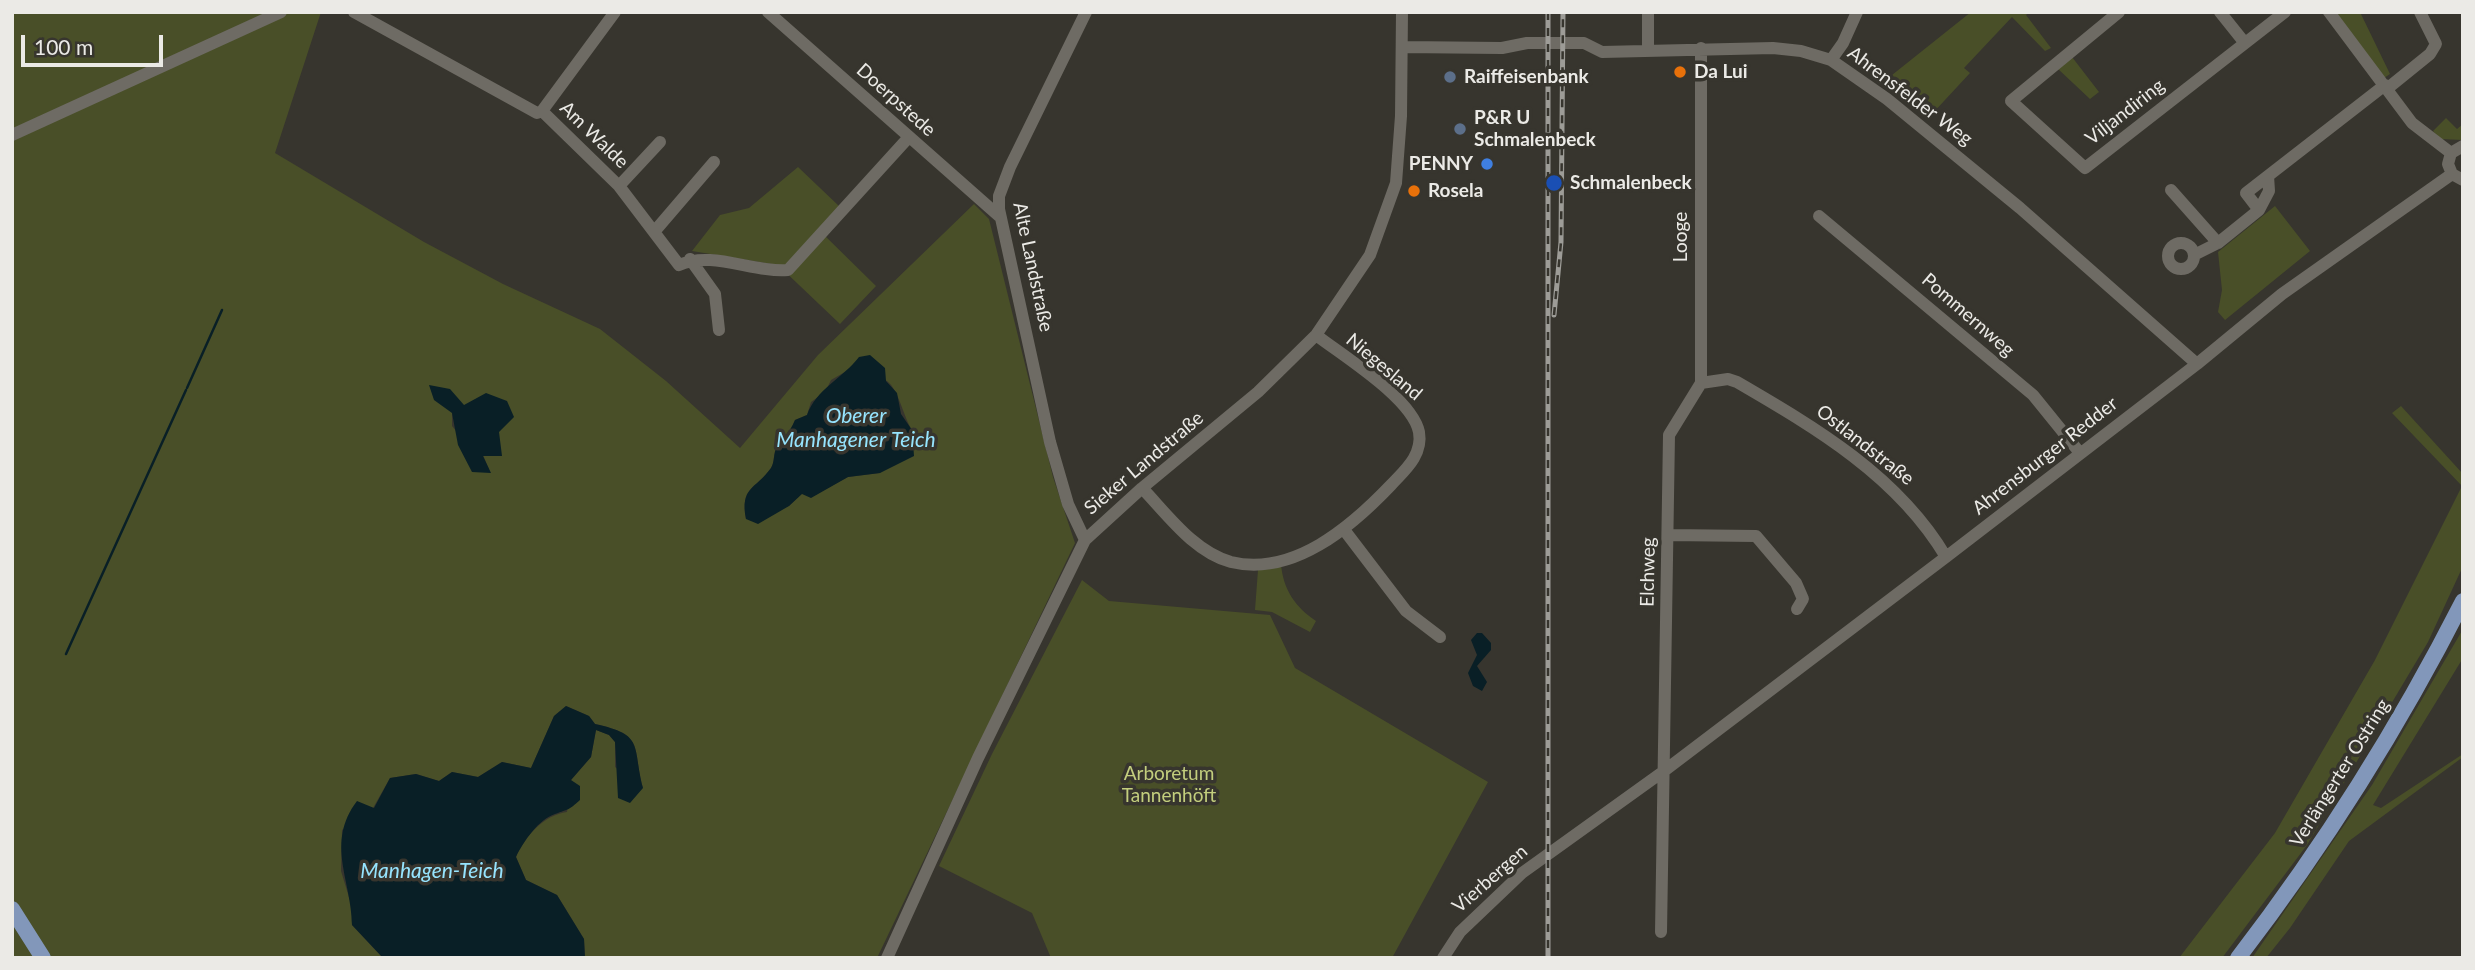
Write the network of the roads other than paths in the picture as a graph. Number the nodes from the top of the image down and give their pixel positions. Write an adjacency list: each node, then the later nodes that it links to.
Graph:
1 (281, 12): 21 (street)
2 (354, 12): 20 (street)
3 (615, 12): 20 (street)
4 (768, 12): 22 (street, Doerpstede)
5 (1086, 12): 32 (street, Alte Landstraße)
6 (1402, 12): 15 (street, Sieker Landstraße)
7 (1648, 12): 17 (street)
8 (1857, 12): 18 (street)
9 (2119, 12): 14 (street, Viljandiring)
10 (2220, 12): 14 (street)
11 (2285, 12): 14 (street, Viljandiring)
12 (2329, 12): 19 (street)
13 (2420, 12): 19 (street)
14 (2244, 42)
15 (1402, 47): 17 (street, Ahrensfelder Weg); 39 (street, Sieker Landstraße)
16 (1701, 48): 17 (street, Ahrensfelder Weg); 18 (street, Ahrensfelder Weg); 41 (street, Looge)
17 (1648, 50)
18 (1831, 60): 40 (street, Ahrensfelder Weg)
19 (2386, 86): 25 (street); 27 (street)
20 (542, 111): 29 (street, Am Walde)
21 (12, 135)
22 (909, 137): 32 (street, Doerpstede); 37 (street, Am Walde)
23 (660, 142): 29 (street, Am Walde)
24 (2463, 146): 25 (street)
25 (2451, 153): 28 (street)
26 (714, 162): 34 (street)
27 (2268, 176): 31 (street); 31 (street)
28 (2457, 177): 40 (street, Ahrensburger Redder)
29 (619, 186): 34 (street, Am Walde)
30 (2171, 190): 35 (street)
31 (2259, 210): 35 (street)
32 (999, 216): 46 (street, Alte Landstraße)
33 (1819, 216): 42 (street, Pommernweg)
34 (654, 232): 37 (street, Am Walde)
35 (2218, 243): 36 (street)
36 (2194, 255)
37 (690, 259): 38 (street, Am Walde)
38 (719, 330)
39 (1316, 335): 43 (street, Sieker Landstraße); 44 (street, Niegesland)
40 (2197, 364): 42 (street, Ahrensburger Redder)
41 (1701, 383): 45 (street, Elchweg); 47 (street, Ostlandstraße)
42 (2080, 453): 47 (street, Ahrensburger Redder)
43 (1142, 488): 44 (street, Niegesland); 46 (street, Sieker Landstraße)
44 (1345, 531): 50 (street)
45 (1668, 535): 49 (street); 51 (street, Elchweg)
46 (1085, 540): 56 (street, Sieker Landstraße)
47 (1946, 557): 51 (street, Ahrensburger Redder)
48 (2463, 601): 58 (main road, Verlängerter Ostring)
49 (1797, 609)
50 (1440, 637)
51 (1664, 771): 52 (street, Ahrensburger Redder); 54 (street)
52 (1571, 838): 57 (street, Vierbergen)
53 (12, 909): 55 (main road)
54 (1661, 932)
55 (43, 958)
56 (887, 958)
57 (1443, 958)
58 (2238, 958)

